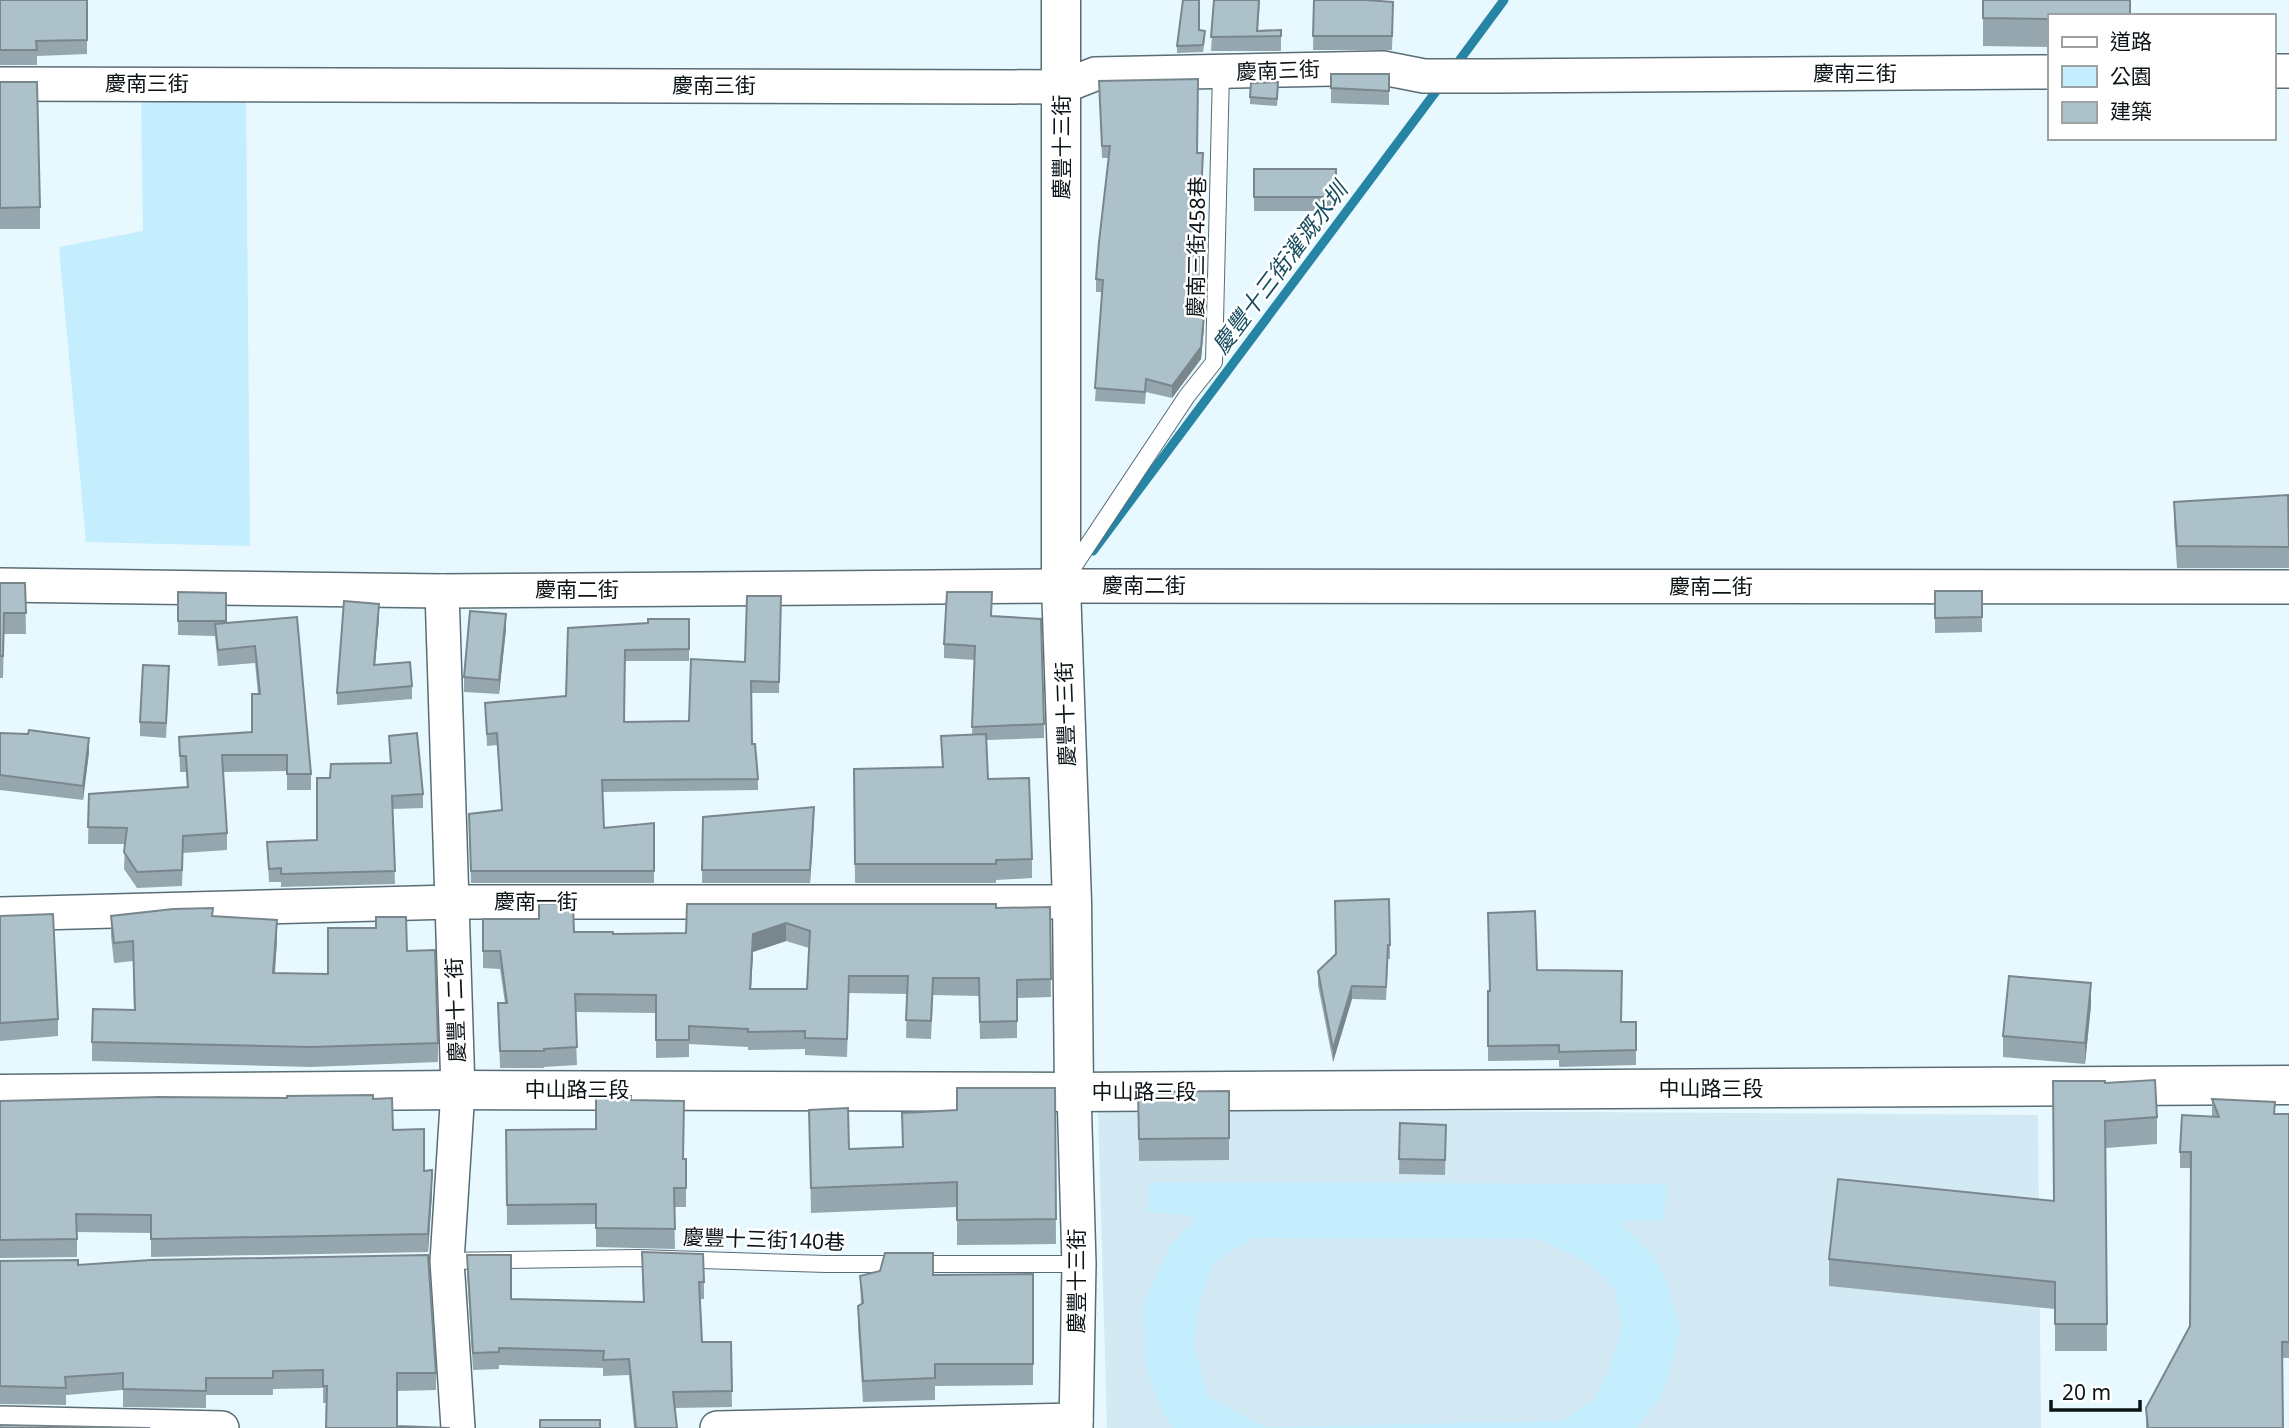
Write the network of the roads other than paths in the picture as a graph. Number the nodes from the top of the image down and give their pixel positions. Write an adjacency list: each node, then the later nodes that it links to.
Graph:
1 (1061, 0): 5 (street, 慶豐十三街)
2 (1222, 72): 3 (street, 慶南三街); 5 (street, 慶南三街); 7 (lane, 慶南三街458巷)
3 (2048, 72)
4 (0, 84): 5 (street, 慶南三街)
5 (1062, 87): 7 (street, 慶豐十三街)
6 (0, 585): 9 (street, 慶南二街)
7 (1061, 586): 8 (street, 慶南二街); 9 (street, 慶南二街); 11 (street, 慶豐十三街)
8 (2289, 587)
9 (442, 591): 10 (street, 慶豐十二街)
10 (452, 902): 11 (street, 慶南一街); 12 (street, 慶南一街); 14 (street, 慶豐十二街)
11 (1072, 902): 15 (street, 慶豐十三街)
12 (0, 914)
13 (2289, 1085): 15 (street, 中山路三段)
14 (458, 1090): 15 (street, 中山路三段); 16 (street, 中山路三段); 17 (street, 慶豐十二街)
15 (1074, 1092): 18 (street, 慶豐十三街)
16 (0, 1094)
17 (434, 1261): 18 (lane, 慶豐十三街140巷); 22 (street, 慶豐十二街)
18 (1079, 1264): 20 (street, 慶豐十三街)
19 (0, 1423): 21 (street)
20 (1076, 1424): 23 (street)
21 (222, 1428)
22 (458, 1428)
23 (717, 1428)

